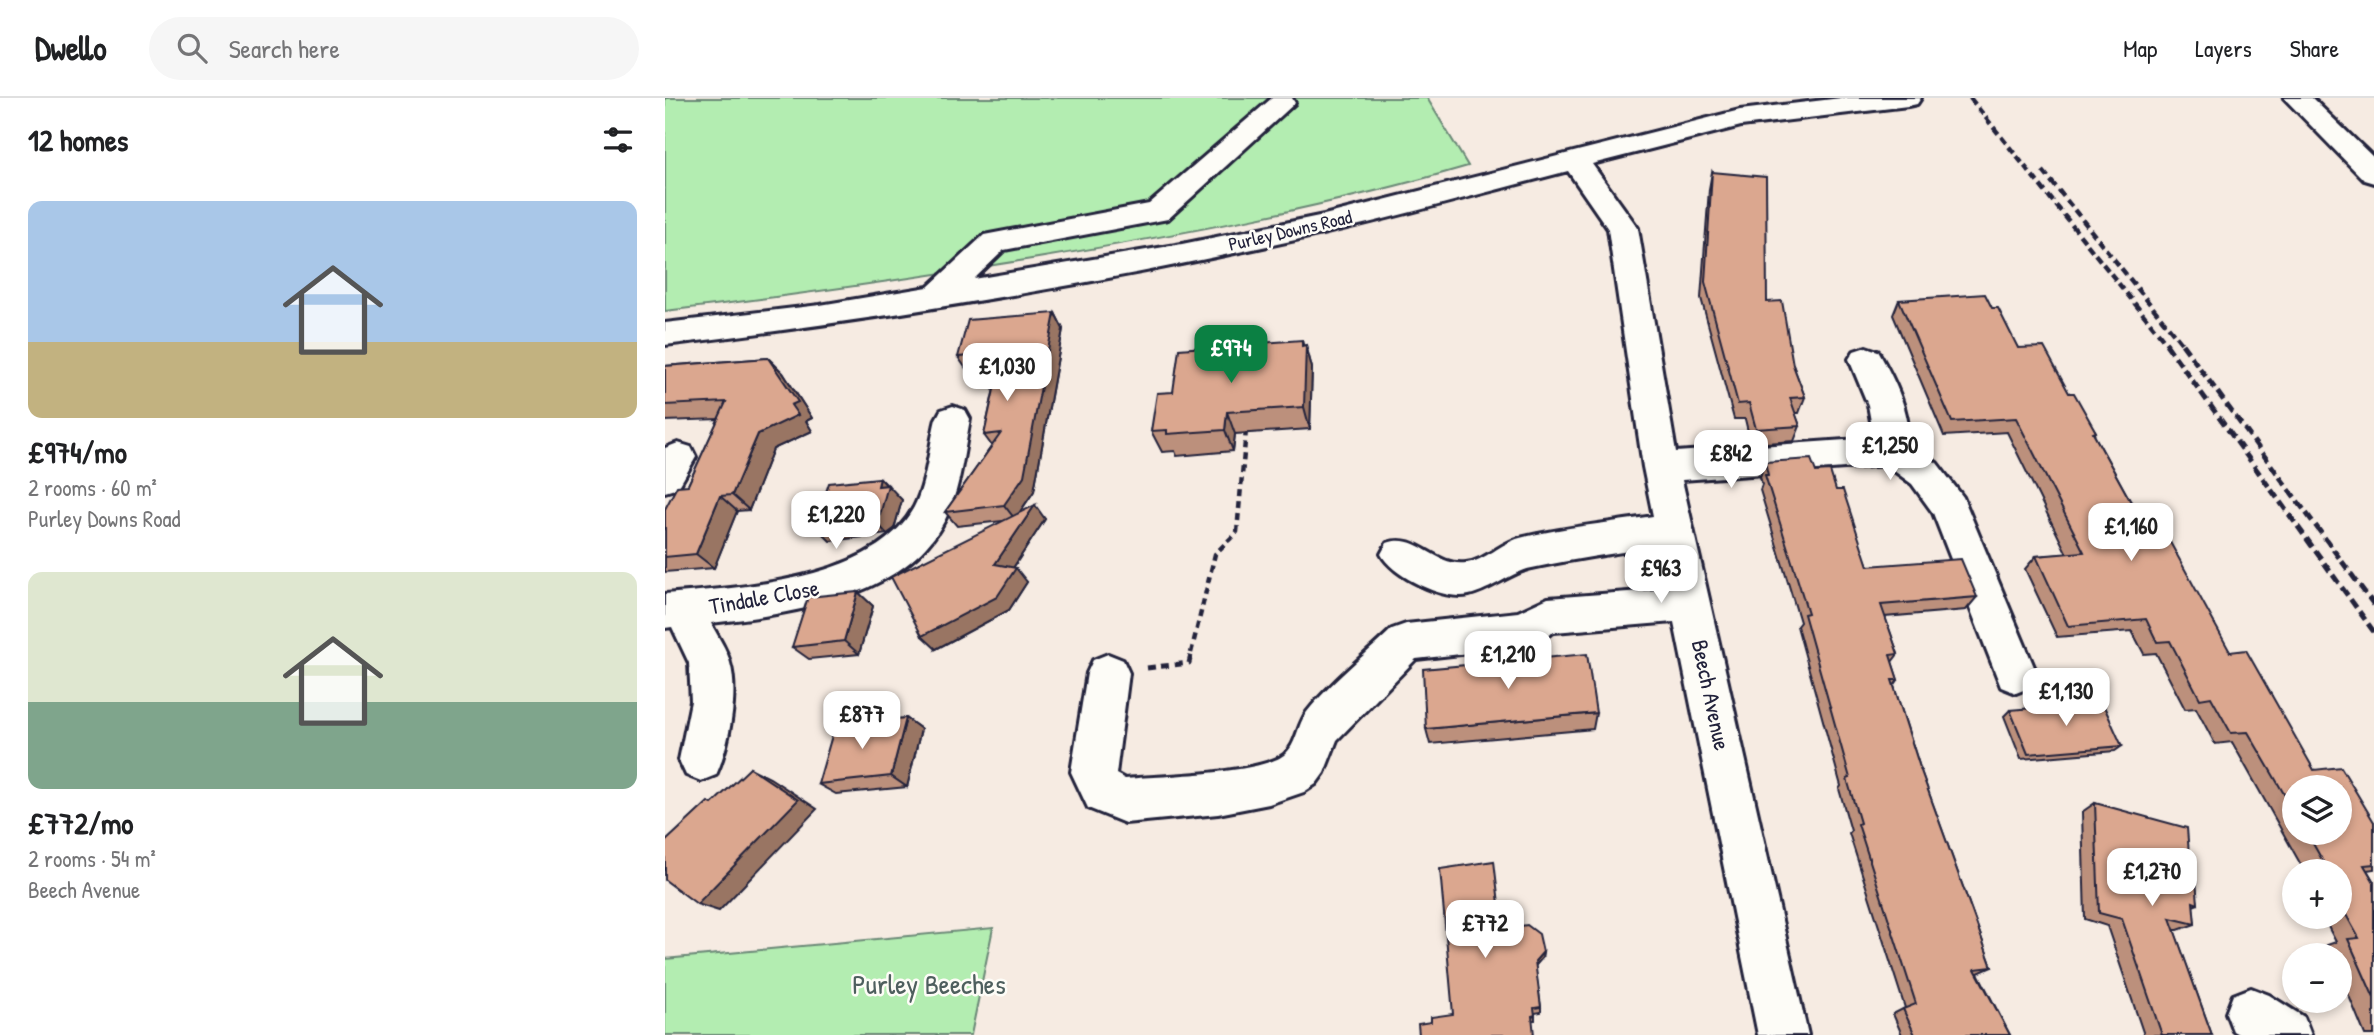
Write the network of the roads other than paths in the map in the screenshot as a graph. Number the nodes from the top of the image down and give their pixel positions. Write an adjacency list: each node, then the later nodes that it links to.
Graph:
1 (1908, 98): 4 (street, Purley Downs Road)
2 (2297, 98): 6 (street)
3 (1282, 103): 7 (street)
4 (1731, 108): 5 (street, Purley Downs Road)
5 (1574, 161): 7 (street, Purley Downs Road); 12 (street, Beech Avenue)
6 (2374, 174)
7 (938, 295): 8 (street, Purley Downs Road)
8 (665, 334)
9 (1866, 359): 11 (street)
10 (953, 419): 16 (street, Tindale Close)
11 (1888, 451): 12 (street); 18 (street)
12 (1661, 467): 13 (street, Beech Avenue)
13 (1674, 528): 14 (street); 15 (street, Beech Avenue)
14 (1400, 554)
15 (1692, 604): 17 (street); 20 (street, Beech Avenue)
16 (674, 610): 19 (street, Tindale Close)
17 (1108, 673)
18 (2015, 674)
19 (701, 760)
20 (1783, 1035)

